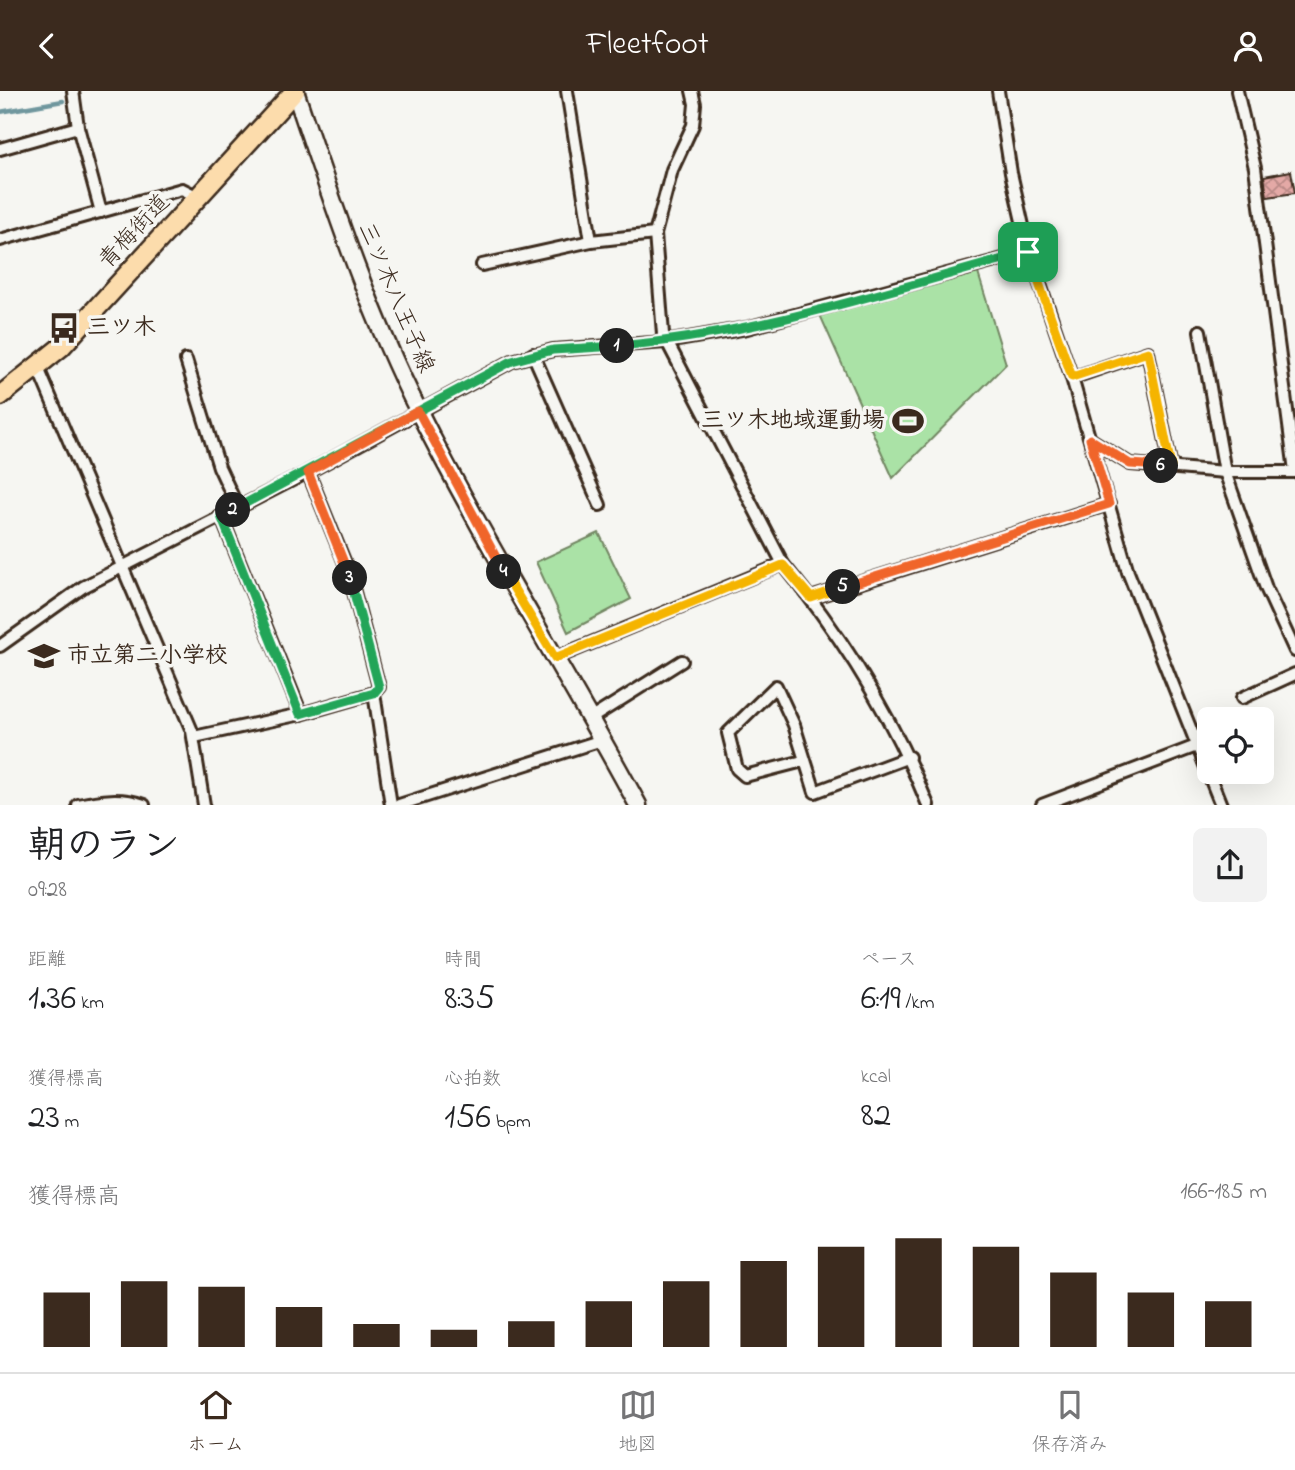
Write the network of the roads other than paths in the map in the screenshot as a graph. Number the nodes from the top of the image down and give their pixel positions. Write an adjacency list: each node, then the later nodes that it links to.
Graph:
1 (73, 91): 7 (street)
2 (295, 91): 9 (main road, 青梅街道); 23 (main road, 三ツ木八王子線)
3 (568, 91): 13 (street)
4 (692, 91): 11 (street)
5 (998, 91): 14 (street)
6 (1237, 91): 28 (street)
7 (78, 127): 8 (street); 10 (street)
8 (0, 149)
9 (200, 198): 10 (street); 20 (main road, 青梅街道)
10 (101, 212): 12 (street)
11 (655, 234): 13 (street); 17 (street)
12 (0, 240)
13 (591, 241): 15 (street)
14 (1028, 252): 17 (street); 21 (street)
15 (482, 265)
16 (1200, 331): 27 (street)
17 (666, 342): 18 (street); 34 (street)
18 (533, 354): 23 (street); 30 (street)
19 (186, 360): 31 (street)
20 (37, 368): 22 (main road, 青梅街道); 33 (street)
21 (1072, 377): 24 (street); 25 (street)
22 (0, 396)
23 (418, 411): 26 (street); 39 (main road, 三ツ木八王子線)
24 (1090, 439): 25 (street); 29 (street)
25 (1171, 467): 27 (street)
26 (308, 472): 31 (street); 42 (street)
27 (1225, 472): 28 (street); 36 (street)
28 (1295, 472)
29 (1109, 504): 35 (street); 48 (street)
30 (600, 505)
31 (238, 508): 32 (street)
32 (221, 516): 33 (street); 44 (street)
33 (123, 565): 37 (street); 46 (street)
34 (783, 565): 35 (street); 39 (street)
35 (811, 598): 50 (street)
36 (1291, 628): 38 (street)
37 (0, 646)
38 (1295, 651)
39 (555, 658): 45 (main road, 三ツ木八王子線)
40 (682, 661): 45 (street)
41 (1295, 674): 43 (street)
42 (374, 693): 44 (street); 56 (street)
43 (1242, 698)
44 (300, 714): 46 (street)
45 (590, 719): 47 (main road, 三ツ木八王子線)
46 (194, 737): 55 (street)
47 (602, 740): 57 (street); 58 (main road, 三ツ木八王子線)
48 (1197, 740)
49 (1197, 746): 60 (street)
50 (909, 757): 51 (street); 59 (street)
51 (803, 761): 51 (street)
52 (1213, 784): 61 (street)
53 (81, 805): 54 (street)
54 (144, 805)
55 (204, 805)
56 (391, 805)
57 (399, 805)
58 (638, 805)
59 (928, 805)
60 (1042, 805)
61 (1221, 805)

